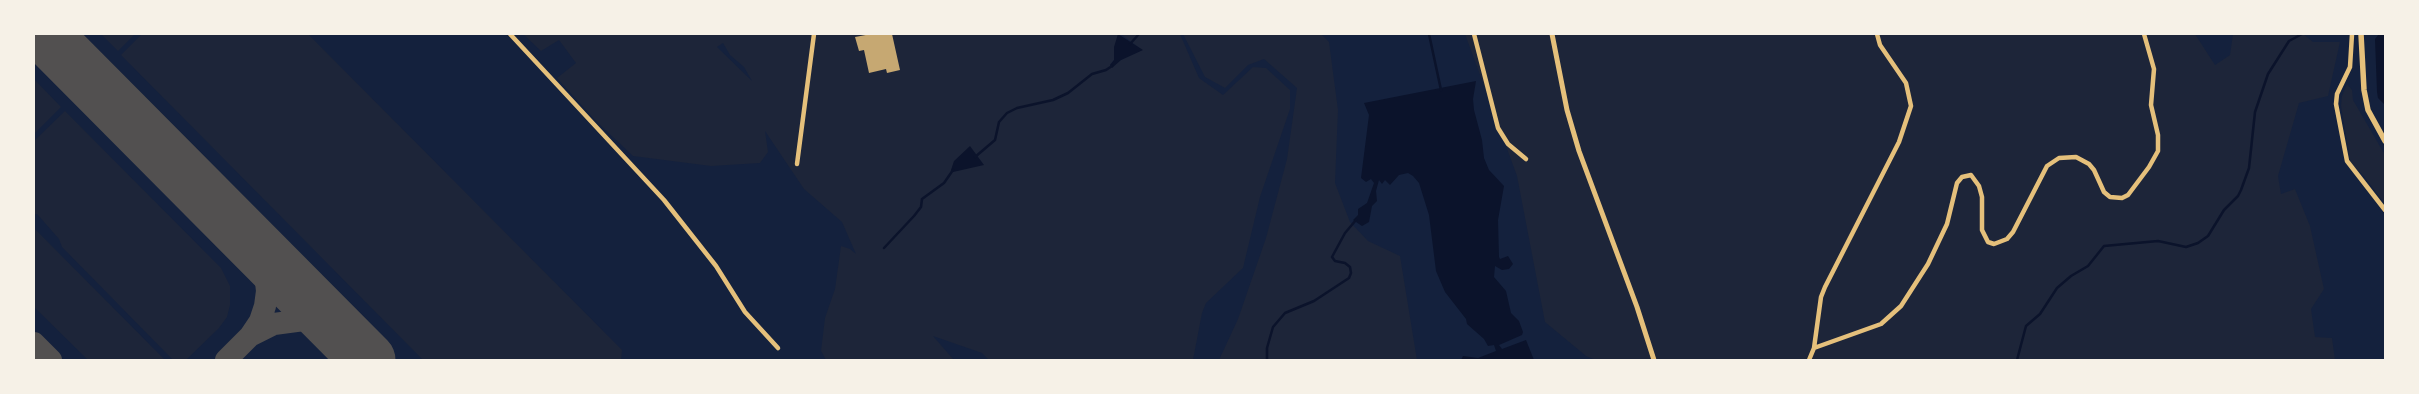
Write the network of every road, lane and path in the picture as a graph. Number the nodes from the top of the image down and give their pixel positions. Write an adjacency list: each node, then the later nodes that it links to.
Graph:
1 (510, 34): 13 (street)
2 (814, 34): 11 (street)
3 (1474, 34): 10 (street)
4 (1552, 34): 15 (street)
5 (1877, 34): 14 (street)
6 (2144, 34): 14 (street)
7 (2352, 34): 12 (street)
8 (2361, 34): 9 (main road)
9 (2385, 140)
10 (1526, 159)
11 (797, 164)
12 (2385, 210)
13 (778, 348)
14 (1814, 348): 16 (street)
15 (1654, 360)
16 (1809, 360)

